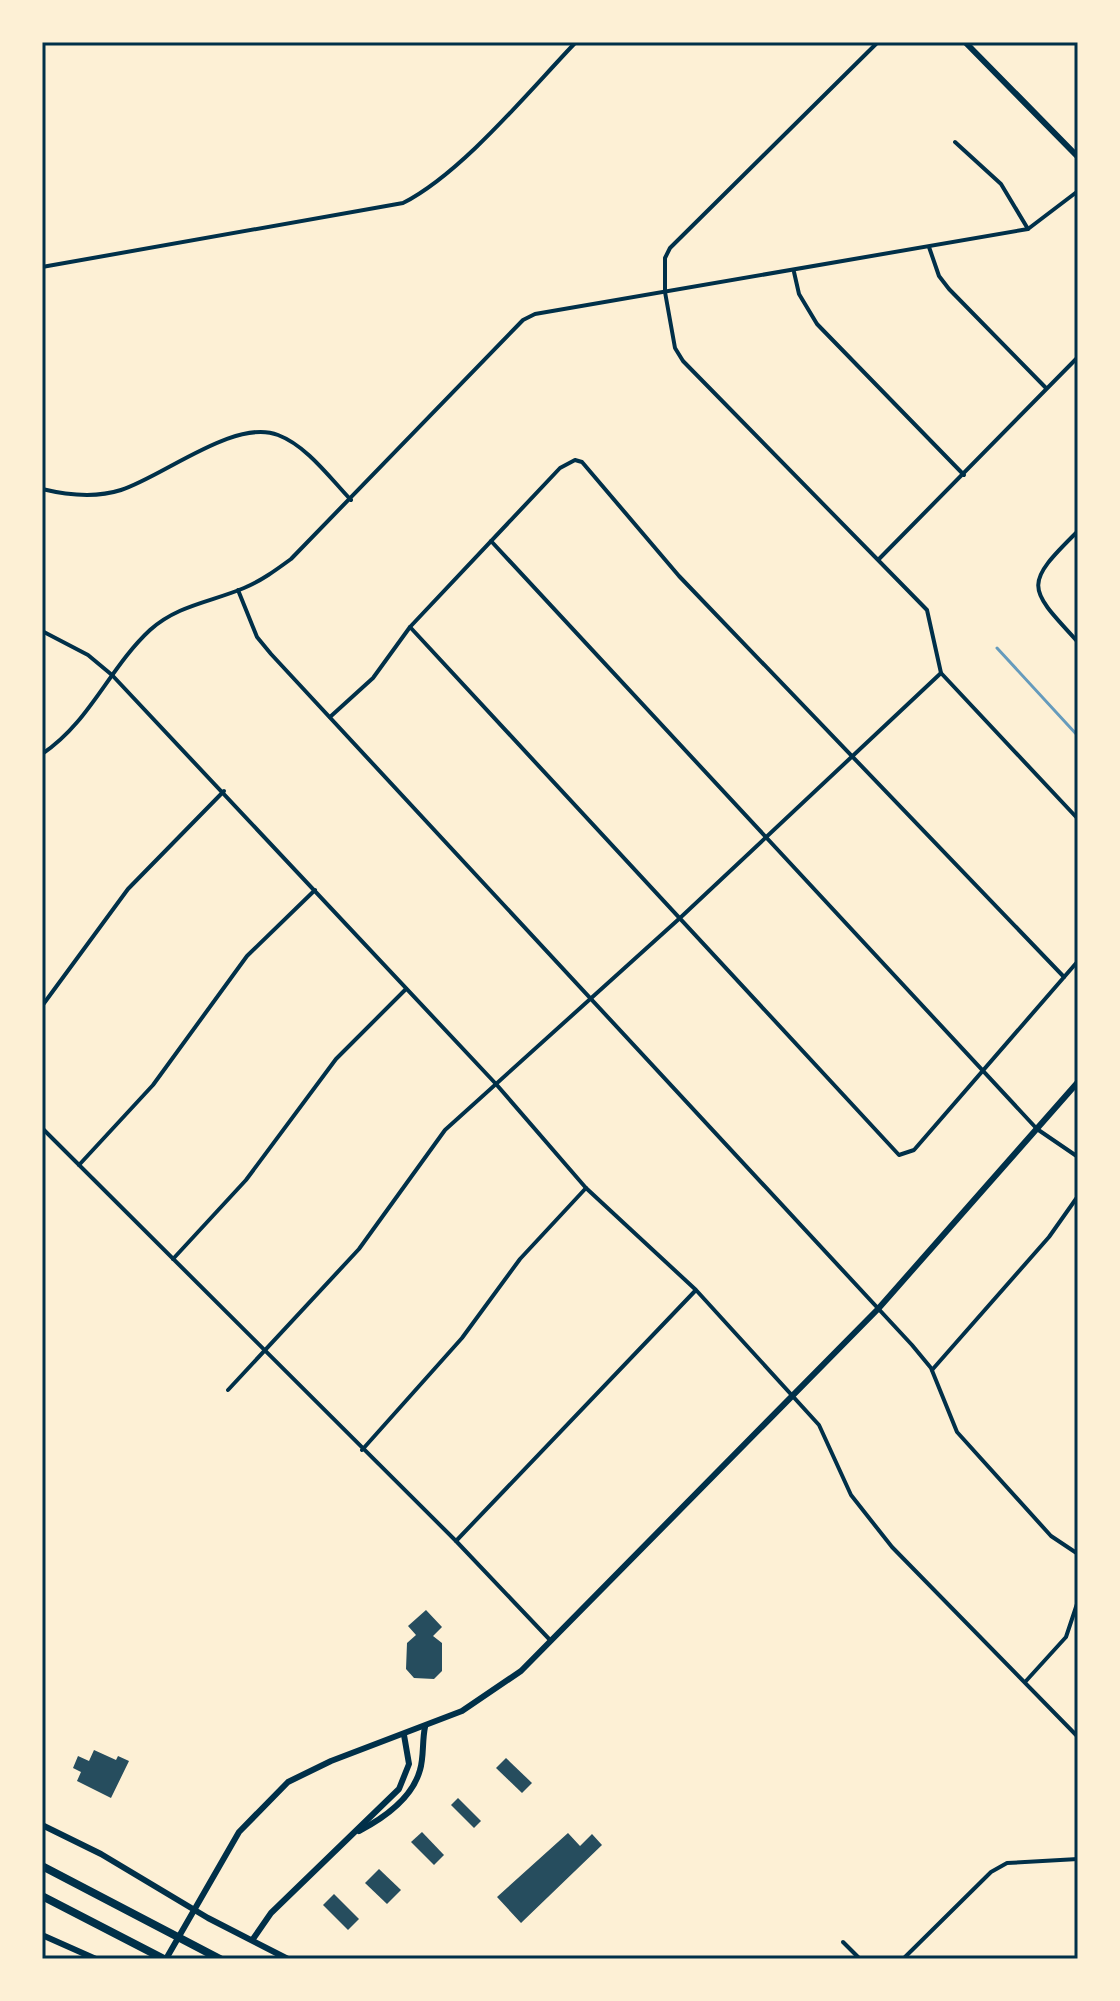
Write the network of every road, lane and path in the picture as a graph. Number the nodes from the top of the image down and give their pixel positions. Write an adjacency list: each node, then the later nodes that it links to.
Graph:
1 (576, 42): 9 (street)
2 (878, 42): 11 (street)
3 (965, 42): 5 (main road)
4 (955, 142): 7 (street)
5 (1078, 157)
6 (1078, 191): 7 (street)
7 (1028, 229): 8 (street)
8 (929, 246): 10 (street); 13 (street)
9 (42, 267)
10 (794, 272): 11 (street); 14 (street)
11 (665, 292): 16 (street); 19 (street)
12 (1078, 357): 13 (street)
13 (1046, 388): 14 (street)
14 (964, 475): 19 (street)
15 (42, 489): 16 (street)
16 (351, 501): 20 (street)
17 (1078, 531): 23 (street)
18 (491, 541): 21 (street); 28 (street); 31 (street)
19 (879, 559): 24 (street)
20 (238, 590): 25 (street); 26 (street)
21 (410, 627): 26 (street); 33 (street)
22 (42, 631): 25 (street)
23 (1078, 642)
24 (941, 673): 28 (street); 30 (street)
25 (112, 675): 27 (street); 29 (street)
26 (330, 717): 37 (street)
27 (42, 754)
28 (853, 756): 31 (street); 35 (street)
29 (224, 791): 32 (street); 38 (street)
30 (1078, 819)
31 (765, 836): 33 (street); 39 (street)
32 (315, 890): 36 (street); 45 (street)
33 (680, 918): 37 (street); 39 (street)
34 (1078, 961): 35 (street)
35 (1064, 977): 39 (street)
36 (406, 989): 41 (street); 48 (street)
37 (590, 998): 41 (street); 50 (street)
38 (42, 1006)
39 (985, 1072): 43 (street)
40 (1078, 1082): 43 (main road)
41 (496, 1084): 46 (street); 51 (street)
42 (42, 1128): 45 (street)
43 (1037, 1129): 44 (street); 50 (main road)
44 (1078, 1157)
45 (79, 1165): 48 (street)
46 (586, 1188): 49 (street); 55 (street)
47 (1078, 1196): 52 (street)
48 (173, 1259): 51 (street)
49 (696, 1290): 54 (street); 56 (street)
50 (878, 1309): 52 (street); 54 (main road)
51 (266, 1354): 53 (street); 55 (street)
52 (932, 1370): 57 (street)
53 (228, 1390)
54 (793, 1398): 59 (main road); 60 (street)
55 (362, 1450): 56 (street)
56 (456, 1541): 59 (street)
57 (1078, 1554)
58 (1078, 1601): 60 (street)
59 (551, 1641): 61 (main road)
60 (1026, 1681): 63 (street)
61 (425, 1726): 62 (main road); 65 (main road)
62 (404, 1735): 65 (main road); 73 (main road)
63 (1078, 1737)
64 (42, 1825): 70 (main road)
65 (353, 1835): 70 (main road)
66 (1078, 1859): 77 (street)
67 (42, 1866): 74 (highway)
68 (42, 1896): 73 (highway)
69 (42, 1935): 72 (main road)
70 (253, 1939): 75 (main road)
71 (843, 1942): 76 (street)
72 (95, 1959)
73 (165, 1959)
74 (220, 1959)
75 (288, 1959)
76 (860, 1959)
77 (903, 1959)

